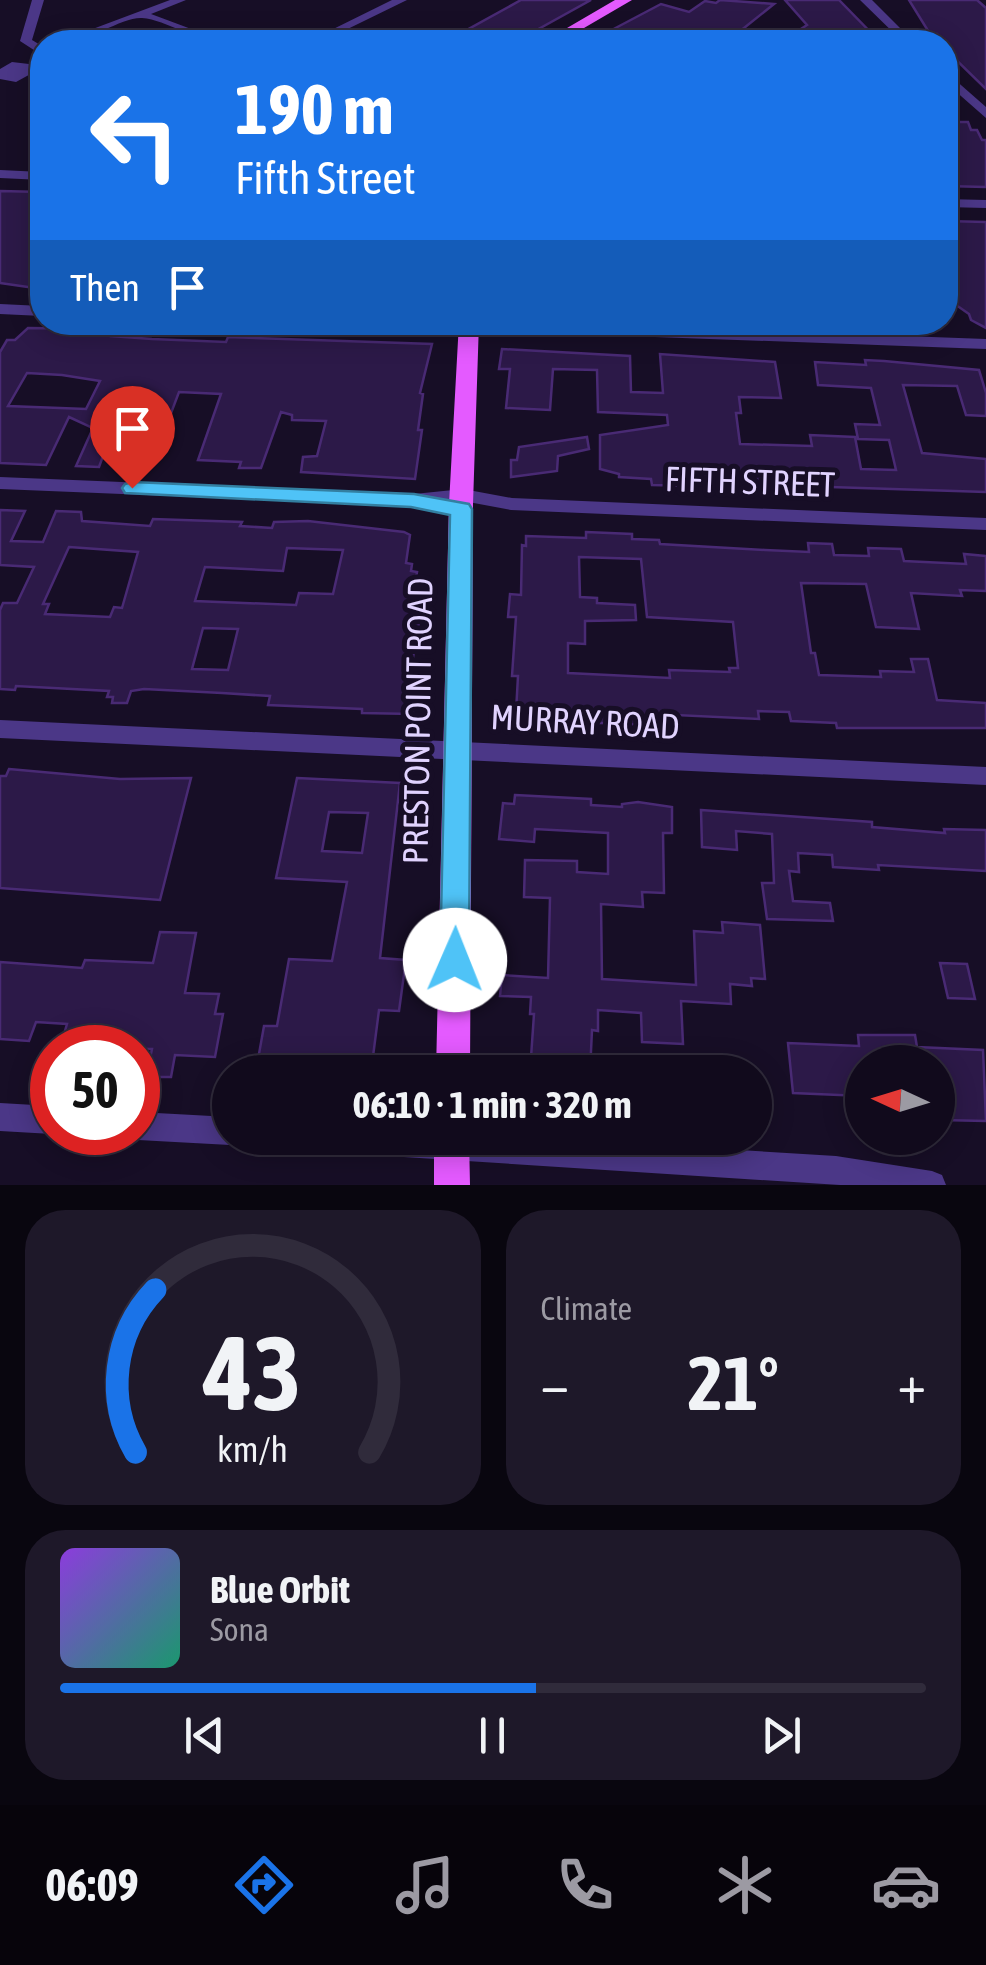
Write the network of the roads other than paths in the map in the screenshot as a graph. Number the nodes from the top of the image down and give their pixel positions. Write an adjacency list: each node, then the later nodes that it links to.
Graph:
1 (38, 0): 14 (street)
2 (180, 0): 7 (street)
3 (401, 0): 10 (street)
4 (616, 0): 11 (main road)
5 (625, 0): 12 (main road)
6 (866, 0): 13 (street)
7 (143, 16): 8 (street); 9 (street)
8 (100, 30)
9 (185, 30)
10 (338, 30)
11 (562, 30)
12 (571, 30)
13 (897, 30)
14 (30, 43)
15 (30, 70): 16 (street)
16 (2, 77)
17 (958, 87): 19 (street)
18 (958, 97): 19 (street)
19 (969, 97): 20 (street); 21 (street)
20 (986, 98)
21 (986, 114)
22 (0, 174): 23 (street)
23 (30, 175)
24 (958, 203): 25 (street)
25 (986, 204)
26 (0, 309): 27 (street)
27 (30, 310)
28 (464, 335): 32 (main road, PRESTON POINT ROAD)
29 (734, 335): 30 (street)
30 (986, 344)
31 (0, 483): 32 (street, FIFTH STREET)
32 (462, 503): 33 (street, FIFTH STREET); 35 (main road, PRESTON POINT ROAD)
33 (986, 524)
34 (0, 728): 35 (street, MURRAY ROAD)
35 (458, 751): 36 (street, MURRAY ROAD); 37 (main road, PRESTON POINT ROAD)
36 (986, 776)
37 (453, 1055)
38 (0, 1117): 39 (street)
39 (30, 1119)
40 (160, 1127): 41 (street)
41 (212, 1131)
42 (452, 1155): 44 (main road)
43 (630, 1155): 45 (street)
44 (452, 1185)
45 (932, 1185)

